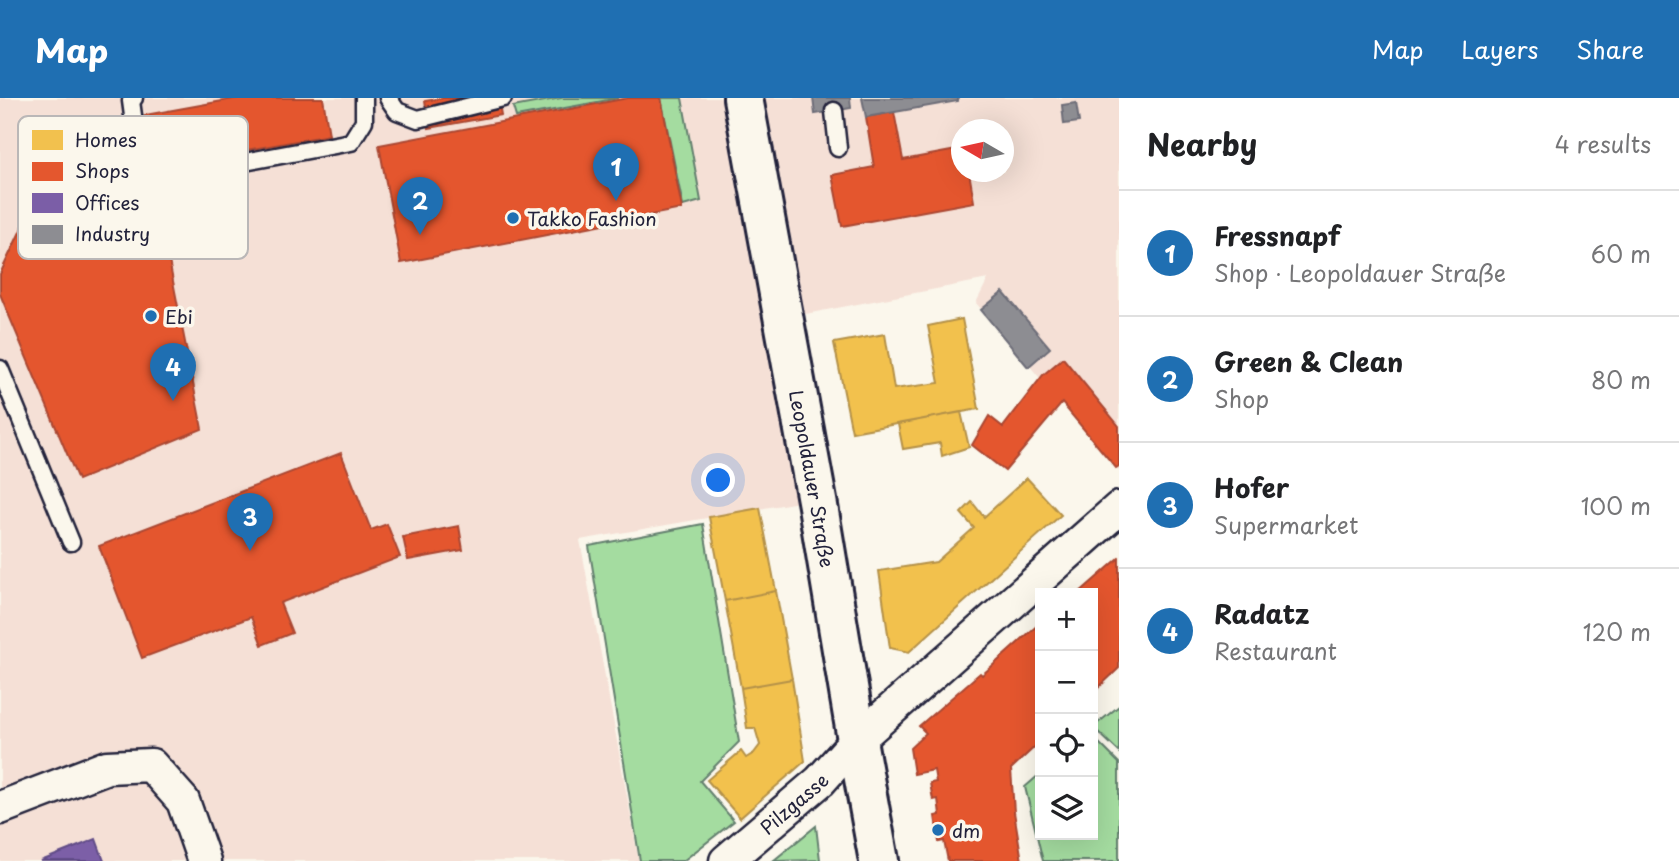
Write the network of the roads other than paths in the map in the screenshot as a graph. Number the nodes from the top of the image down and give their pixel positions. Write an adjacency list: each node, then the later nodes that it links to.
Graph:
1 (134, 98): 7 (lane)
2 (364, 98): 9 (lane)
3 (387, 98): 4 (lane)
4 (503, 98)
5 (743, 98): 13 (main road, Leopoldauer Straße)
6 (834, 111): 8 (lane)
7 (133, 116)
8 (838, 148)
9 (248, 161)
10 (0, 369): 12 (lane)
11 (1119, 508): 13 (street, Pilzgasse)
12 (71, 542)
13 (857, 740): 16 (street, Pilzgasse); 17 (main road, Leopoldauer Straße)
14 (0, 808): 15 (street)
15 (204, 861)
16 (726, 861)
17 (879, 861)

